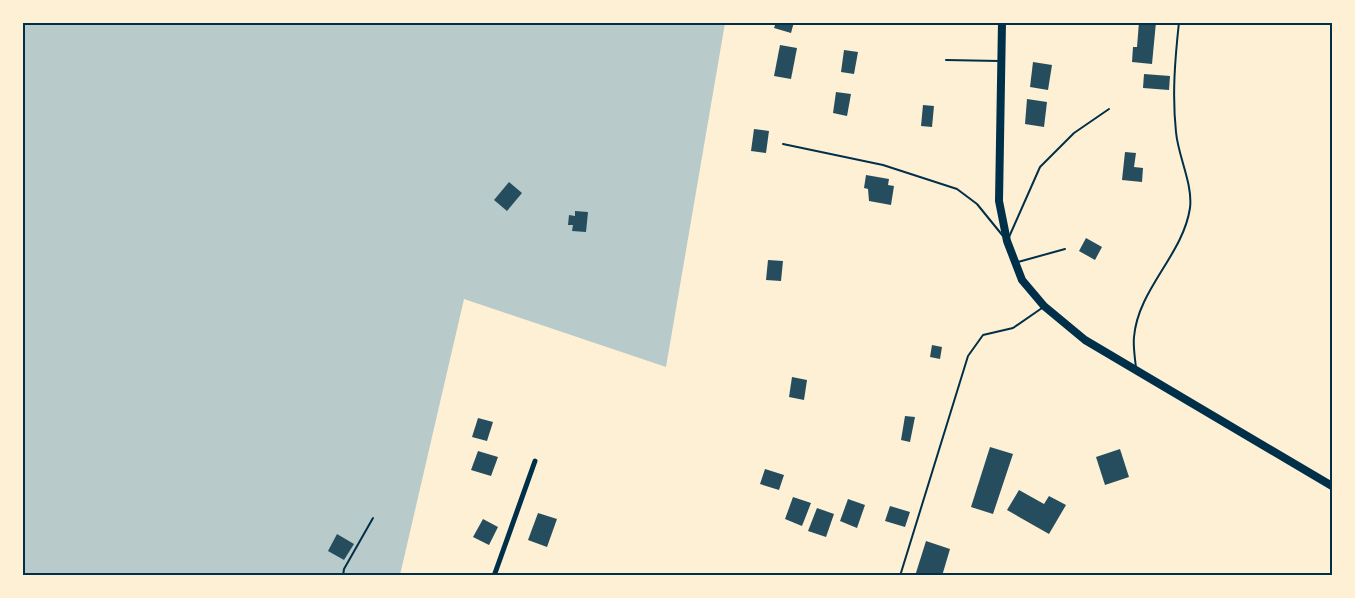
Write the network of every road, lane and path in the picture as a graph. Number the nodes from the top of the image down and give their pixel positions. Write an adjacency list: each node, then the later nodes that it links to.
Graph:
1 (1002, 22): 4 (main road)
2 (1179, 22): 11 (lane)
3 (946, 60): 4 (lane)
4 (1002, 61): 7 (main road)
5 (1109, 109): 7 (lane)
6 (783, 144): 7 (lane)
7 (1007, 241): 9 (main road)
8 (1065, 249): 9 (lane)
9 (1015, 262): 10 (main road)
10 (1044, 306): 11 (main road); 17 (lane)
11 (1136, 369): 13 (main road)
12 (535, 461): 16 (street)
13 (1332, 486)
14 (373, 518): 15 (lane)
15 (343, 576)
16 (494, 576)
17 (900, 576)

